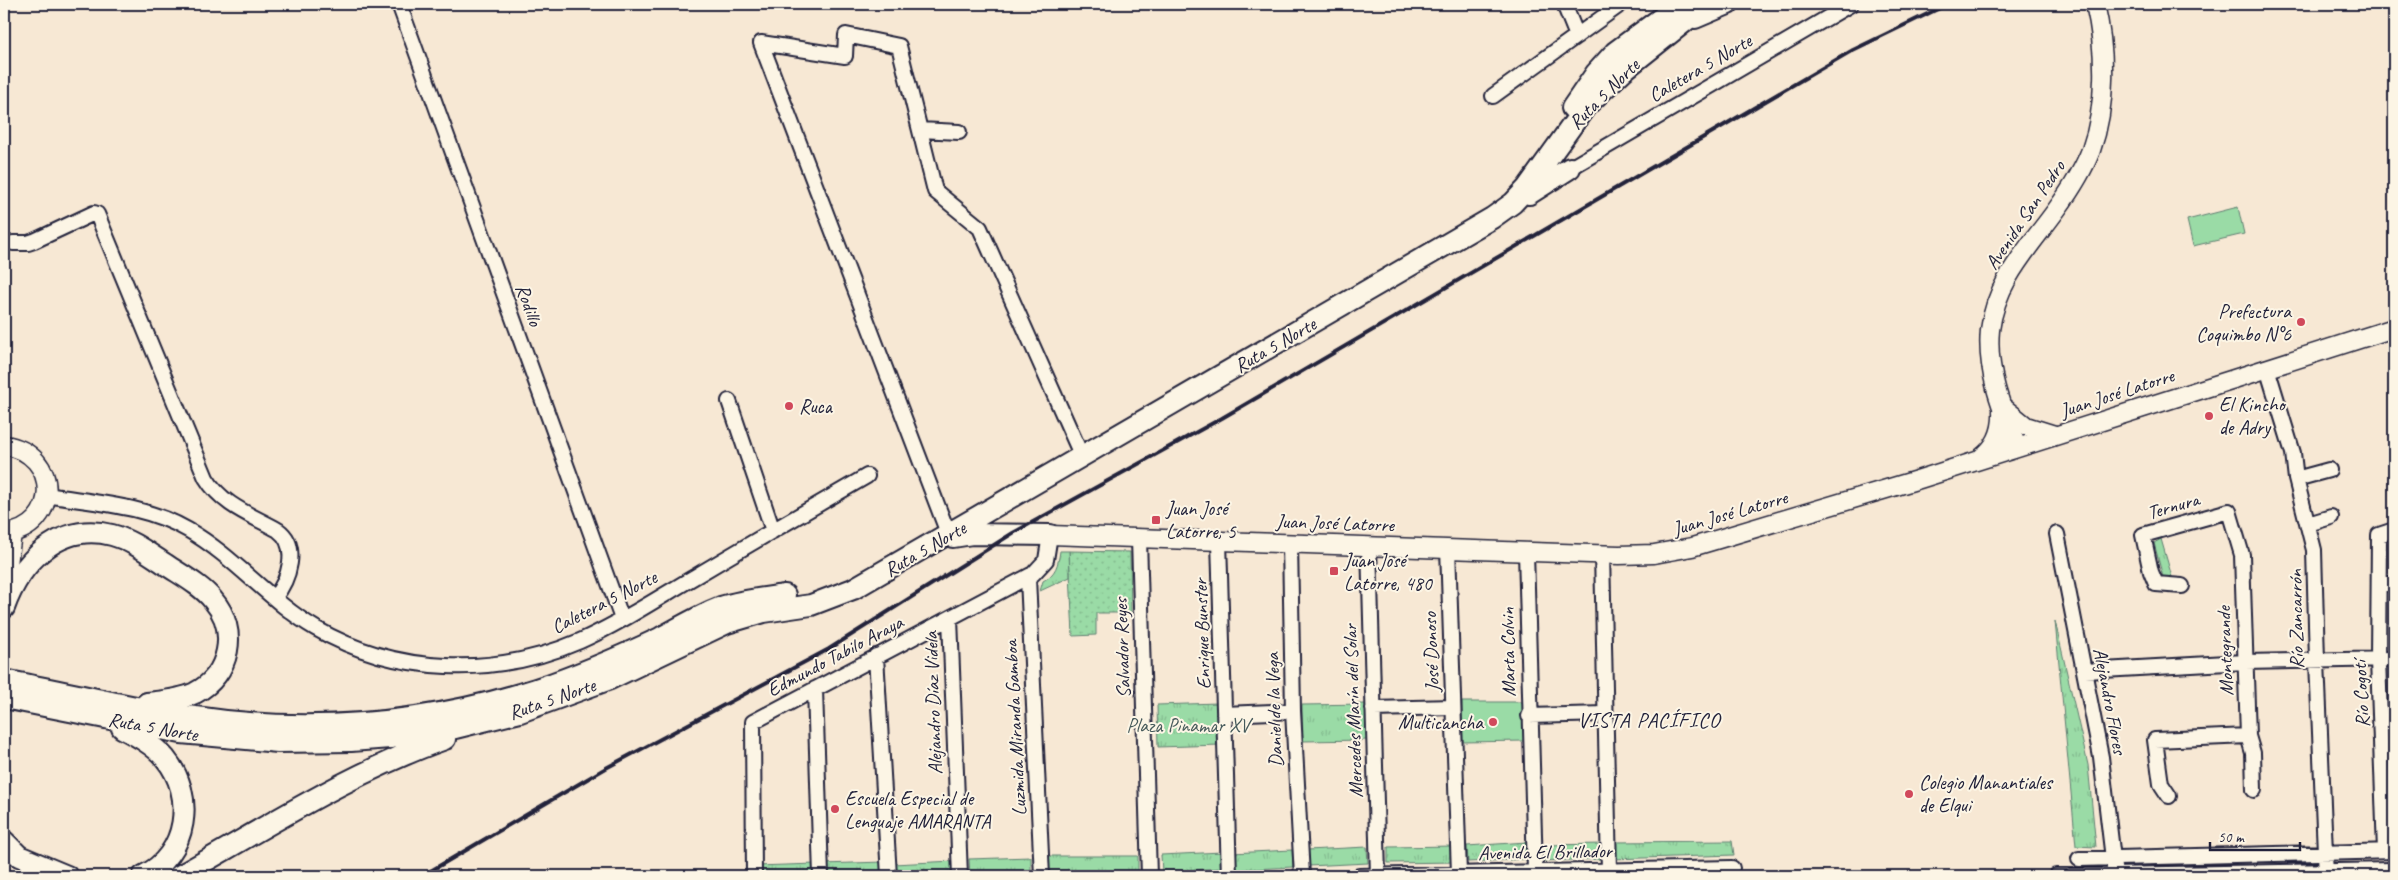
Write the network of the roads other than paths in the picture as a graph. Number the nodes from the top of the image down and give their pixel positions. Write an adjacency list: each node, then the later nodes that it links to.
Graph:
1 (399, 4): 57 (street, Rodillo)
2 (1564, 4): 11 (street)
3 (1621, 4): 11 (street)
4 (1668, 4): 10 (highway)
5 (1707, 4): 9 (highway, Ruta 5 Norte)
6 (1728, 4): 9 (highway)
7 (1851, 4): 15 (street, Caletera 5 Norte)
8 (2095, 4): 21 (main road, Avenida San Pedro)
9 (1681, 14): 10 (highway, Ruta 5 Norte); 16 (highway, Ruta 5 Norte)
10 (1645, 30): 25 (highway, Ruta 5 Norte)
11 (1577, 36): 12 (street)
12 (1493, 96)
13 (920, 130): 14 (street); 25 (street); 37 (street)
14 (959, 132)
15 (1570, 168): 16 (highway)
16 (1506, 209): 31 (highway, Ruta 5 Norte)
17 (13, 243): 54 (street)
18 (2394, 328): 19 (main road, Juan José Latorre)
19 (2267, 368): 22 (main road, Juan José Latorre); 29 (street, Río Zancarrón)
20 (729, 400): 36 (street)
21 (2002, 406): 22 (main road); 24 (main road, Avenida San Pedro); 26 (main road)
22 (2056, 435): 24 (main road, Juan José Latorre)
23 (4, 445): 30 (main road)
24 (2017, 447): 26 (main road, Juan José Latorre)
25 (1079, 450): 37 (highway, Ruta 5 Norte)
26 (1978, 460): 48 (main road, Juan José Latorre)
27 (2329, 470): 29 (street)
28 (867, 476): 36 (street, Caletera 5 Norte)
29 (2296, 479): 34 (street, Río Zancarrón)
30 (47, 494): 39 (main road); 54 (street, Caletera 5 Norte)
31 (1000, 506): 37 (highway, Ruta 5 Norte); 38 (highway)
32 (2229, 511): 52 (street, Ternura); 62 (street, Montegrande)
33 (2331, 517): 34 (street)
34 (2308, 524): 61 (street, Río Zancarrón)
35 (2394, 530): 50 (street, Río Cogotí)
36 (773, 531): 57 (street, Caletera 5 Norte)
37 (945, 533): 38 (highway); 68 (highway, Ruta 5 Norte); 72 (highway, Ruta 5 Norte)
38 (1013, 533): 41 (highway)
39 (8, 534): 53 (main road)
40 (2057, 534): 63 (street, Alejandro Flores)
41 (1050, 535): 42 (main road, Juan José Latorre); 49 (street, Edmundo Tabilo Araya)
42 (1139, 539): 43 (main road, Juan José Latorre); 104 (street, Salvador Reyes)
43 (1219, 541): 44 (main road, Juan José Latorre); 73 (street, Enrique Bunster)
44 (1290, 542): 45 (main road, Juan José Latorre); 70 (street, Daniel de la Vega)
45 (1368, 545): 46 (main road, Juan José Latorre); 71 (street, Mercedes Marín del Solar)
46 (1448, 548): 47 (main road, Juan José Latorre); 69 (street, José Donoso)
47 (1526, 552): 48 (main road, Juan José Latorre); 75 (street, Marta Colvin)
48 (1602, 553): 74 (street)
49 (1028, 578): 56 (street, Edmundo Tabilo Araya); 103 (street, Luzmida Miranda Gamboa)
50 (2379, 584): 51 (street); 60 (street, Río Cogotí)
51 (2394, 584)
52 (2182, 586)
53 (4, 595)
54 (274, 598): 57 (street, Caletera 5 Norte)
55 (4, 608): 68 (highway)
56 (950, 618): 58 (street, Edmundo Tabilo Araya); 102 (street, Alejandro Díaz Videla)
57 (622, 619)
58 (876, 656): 65 (street, Edmundo Tabilo Araya); 101 (street)
59 (2394, 659): 60 (street)
60 (2378, 660): 61 (street); 77 (street, Río Cogotí)
61 (2316, 661): 62 (street); 84 (street, Río Zancarrón)
62 (2244, 662): 63 (street); 78 (street, Montegrande)
63 (2085, 671): 86 (street, Alejandro Flores)
64 (4, 680): 66 (highway, Ruta 5 Norte)
65 (815, 689): 99 (street, Edmundo Tabilo Araya); 100 (street)
66 (34, 695): 67 (highway, Ruta 5 Norte); 68 (highway, Ruta 5 Norte); 76 (highway, Ruta 5 Norte)
67 (4, 698)
68 (122, 704)
69 (1453, 707): 71 (street); 92 (street, José Donoso)
70 (1294, 710): 73 (street); 106 (street, Daniel de la Vega)
71 (1373, 710): 108 (street, Mercedes Marín del Solar)
72 (520, 712): 76 (highway, Ruta 5 Norte); 98 (highway)
73 (1224, 714): 105 (street, Enrique Bunster)
74 (1605, 714): 75 (street); 90 (street)
75 (1529, 716): 89 (street, Marta Colvin)
76 (102, 718): 97 (highway)
77 (2388, 726): 79 (street, Río Cogotí)
78 (2248, 736): 80 (street, Montegrande); 81 (street)
79 (2389, 778): 83 (street, Río Cogotí)
80 (2254, 790)
81 (2169, 796)
82 (4, 841): 96 (highway)
83 (2390, 851): 84 (street)
84 (2326, 854): 86 (street); 93 (street, Río Zancarrón)
85 (2079, 859): 86 (street)
86 (2112, 859): 111 (street, Alejandro Flores)
87 (1732, 868): 91 (street, Avenida El Brillador)
88 (2394, 870): 93 (street)
89 (1535, 871): 90 (street, Avenida El Brillador); 92 (street, Avenida El Brillador)
90 (1609, 871): 91 (street, Avenida El Brillador)
91 (1663, 871): 109 (street)
92 (1459, 874): 108 (street, Avenida El Brillador)
93 (2326, 874): 95 (street)
94 (2189, 875): 95 (street); 111 (street)
95 (2255, 875)
96 (67, 876)
97 (143, 876)
98 (179, 876)
99 (754, 876)
100 (821, 876)
101 (889, 876)
102 (960, 876)
103 (1042, 876)
104 (1149, 876)
105 (1229, 876)
106 (1302, 876)
107 (1359, 876): 108 (street, Avenida El Brillador)
108 (1378, 876)
109 (1682, 876)
110 (2056, 876): 111 (street)
111 (2115, 876)

